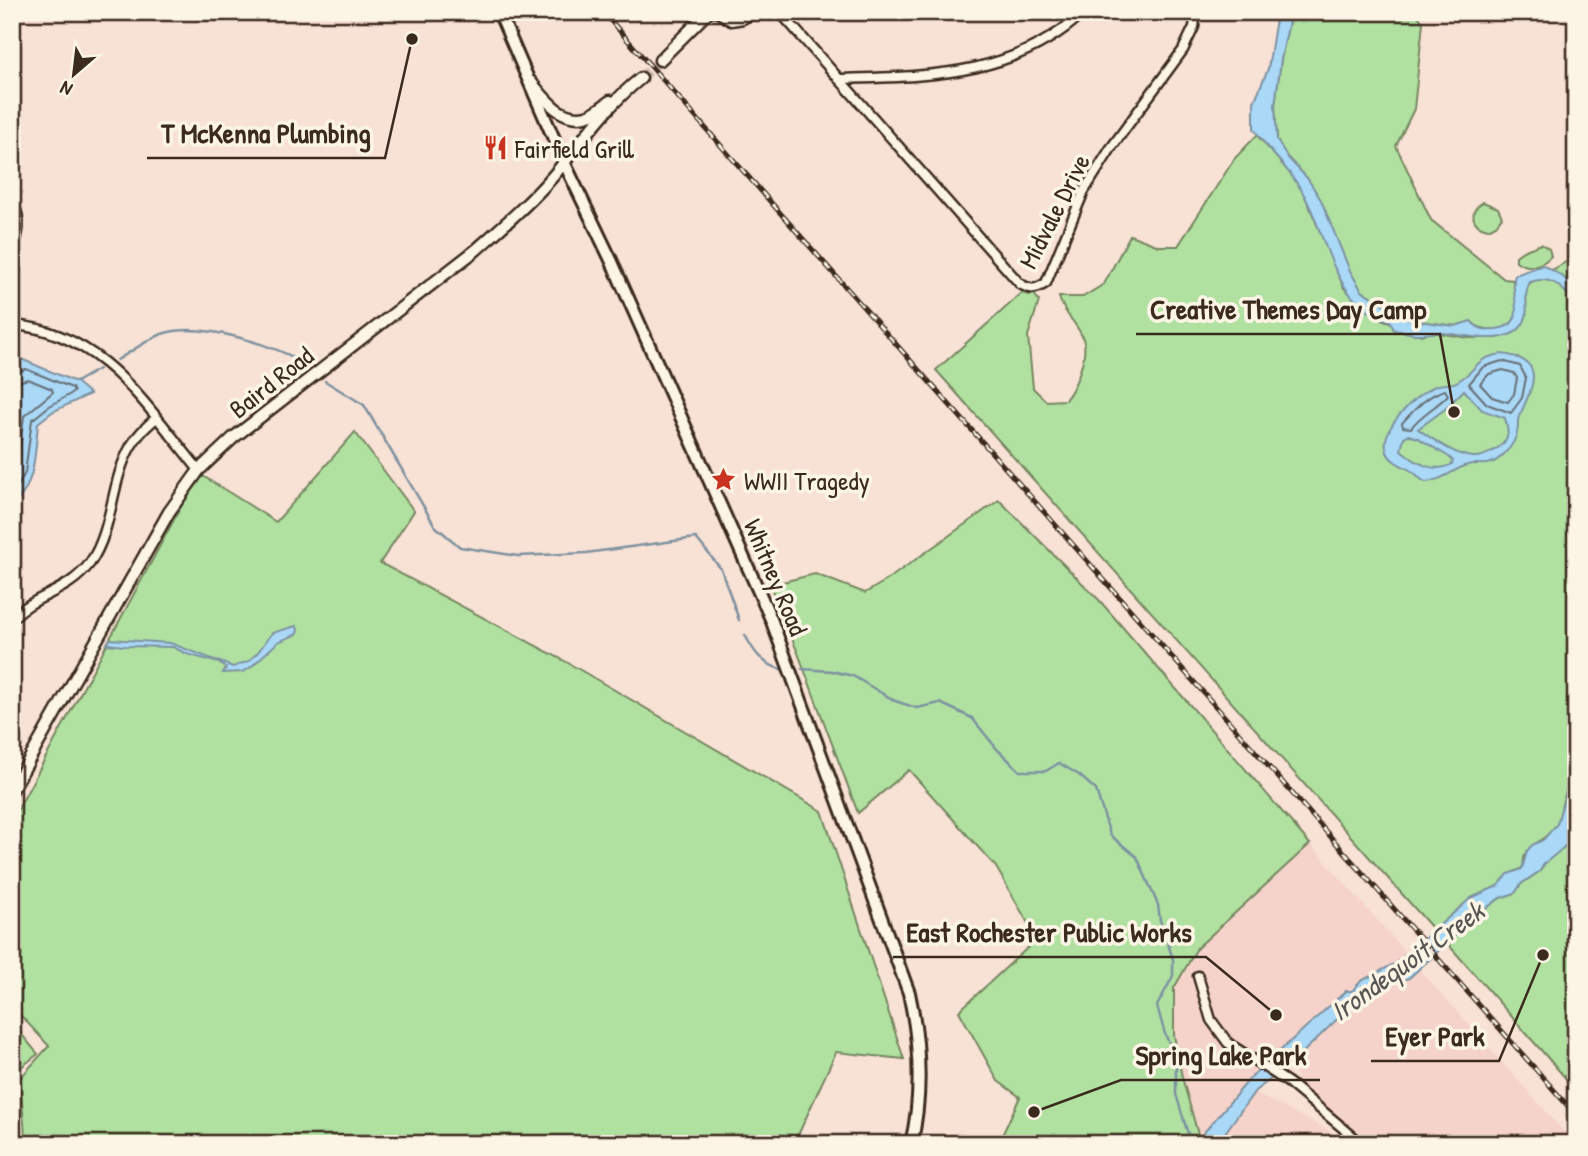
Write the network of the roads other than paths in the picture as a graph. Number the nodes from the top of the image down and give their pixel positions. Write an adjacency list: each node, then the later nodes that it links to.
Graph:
1 (499, 12): 11 (main road, Whitney Road)
2 (708, 12): 8 (street)
3 (717, 12): 4 (street)
4 (755, 12)
5 (780, 12): 10 (street, Midvale Drive)
6 (1084, 12): 10 (street)
7 (1196, 12): 10 (street, Midvale Drive)
8 (660, 60)
9 (641, 78): 12 (street, Baird Road)
10 (839, 79)
11 (529, 80): 12 (street); 13 (main road, Whitney Road)
12 (620, 95): 13 (street, Baird Road)
13 (564, 162): 18 (street, Baird Road); 22 (main road, Whitney Road)
14 (12, 202): 15 (street)
15 (12, 254)
16 (12, 325): 17 (street)
17 (156, 418): 18 (street); 19 (street)
18 (200, 470): 20 (street, Baird Road)
19 (12, 619)
20 (12, 790)
21 (1198, 975): 23 (street)
22 (911, 1144)
23 (1362, 1144)

